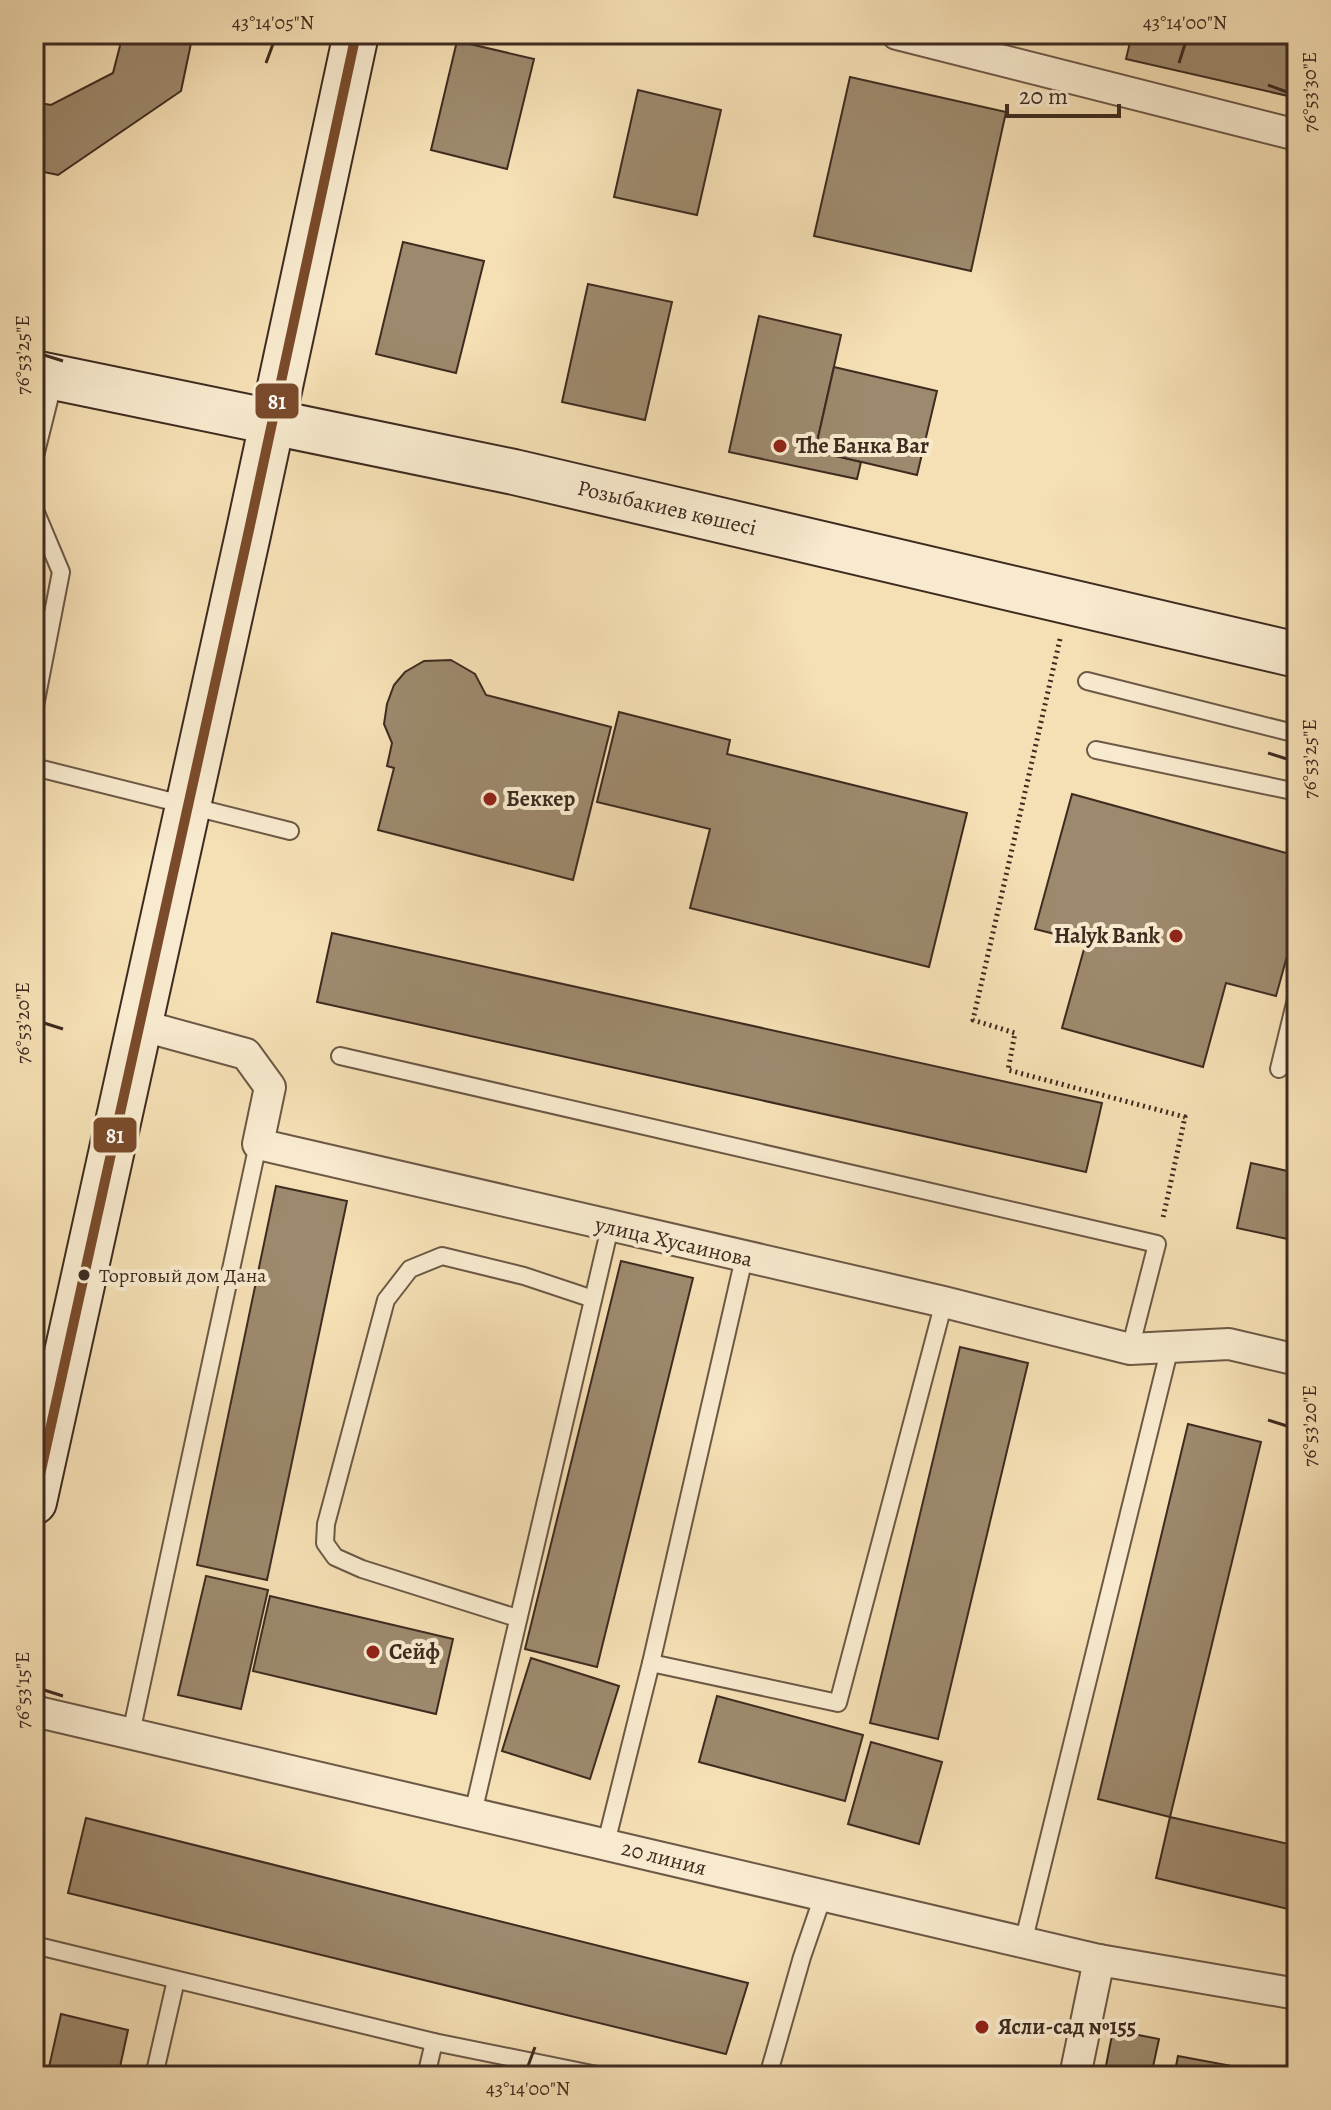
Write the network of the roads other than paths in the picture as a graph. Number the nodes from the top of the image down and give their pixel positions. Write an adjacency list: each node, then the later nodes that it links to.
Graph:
1 (356, 34): 5 (main road)
2 (897, 34): 3 (street)
3 (1297, 135)
4 (44, 376): 5 (main road, Розыбакиев көшесі); 6 (lane)
5 (273, 421): 8 (main road, Розыбакиев көшесі); 15 (main road)
6 (34, 460)
7 (34, 508): 10 (lane)
8 (1297, 655)
9 (1087, 681): 11 (lane)
10 (34, 711)
11 (1297, 734)
12 (1096, 750): 14 (lane)
13 (34, 767): 15 (lane)
14 (1297, 792)
15 (189, 805): 16 (lane); 18 (main road)
16 (290, 831)
17 (1297, 995): 20 (lane)
18 (140, 1025): 21 (street); 29 (main road)
19 (340, 1056): 27 (lane)
20 (1279, 1069)
21 (258, 1144): 22 (street, улица Хусаинова); 33 (lane)
22 (610, 1227): 23 (street, улица Хусаинова); 24 (lane)
23 (744, 1258): 25 (street, улица Хусаинова); 31 (lane)
24 (593, 1299): 30 (lane); 30 (lane)
25 (944, 1302): 27 (street, улица Хусаинова); 31 (lane)
26 (1170, 1347): 27 (street, улица Хусаинова); 28 (street, улица Хусаинова); 37 (lane)
27 (1130, 1349)
28 (1297, 1360)
29 (34, 1502)
30 (517, 1618): 34 (lane)
31 (651, 1663): 35 (lane)
32 (34, 1711): 33 (street, 20 линия)
33 (131, 1733): 34 (street, 20 линия)
34 (473, 1813): 35 (street, 20 линия)
35 (606, 1843): 36 (street, 20 линия)
36 (823, 1896): 37 (street, 20 линия); 46 (lane)
37 (1023, 1943): 39 (street, 20 линия)
38 (34, 1945): 40 (lane)
39 (1099, 1960): 41 (street, 20 линия); 47 (street)
40 (176, 1980): 42 (lane); 43 (lane)
41 (1297, 1994)
42 (434, 2042): 44 (lane); 45 (lane)
43 (154, 2076)
44 (426, 2076)
45 (602, 2076)
46 (768, 2076)
47 (1075, 2076)

